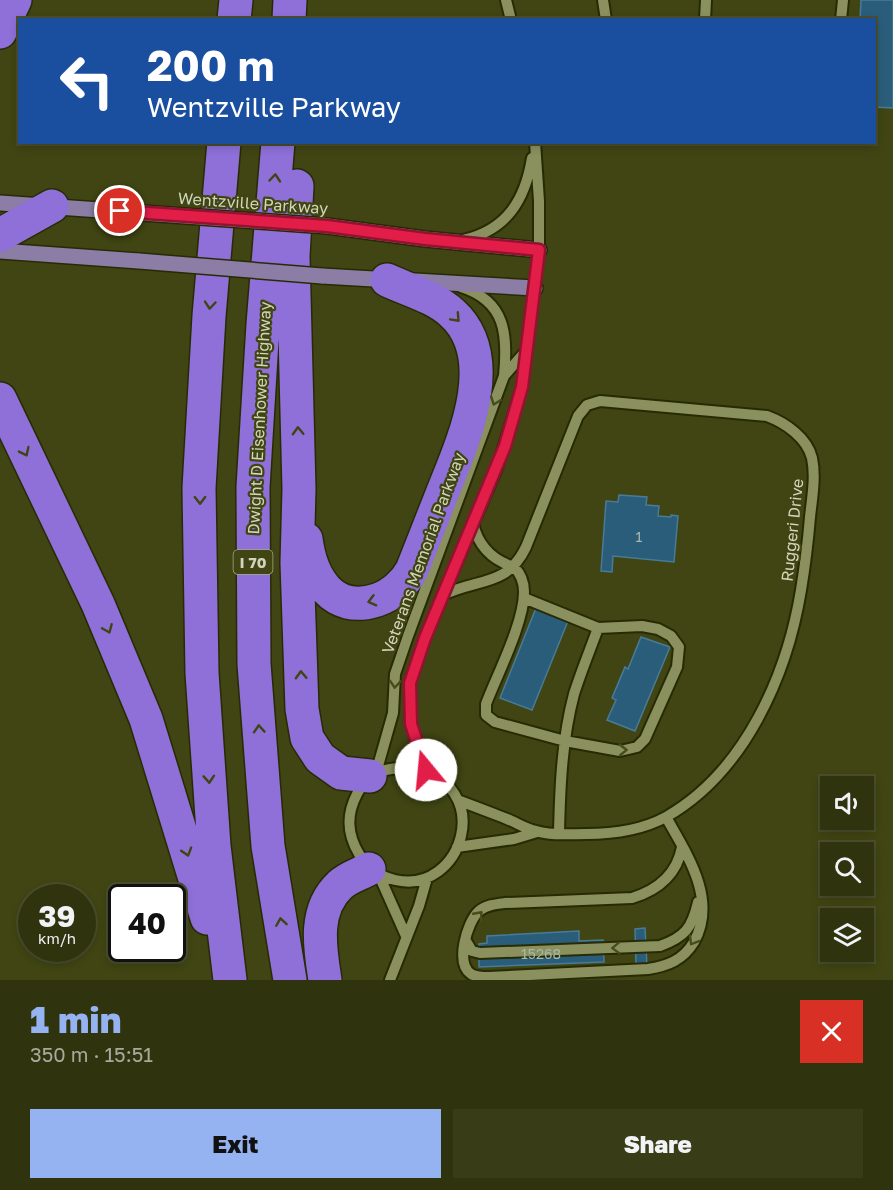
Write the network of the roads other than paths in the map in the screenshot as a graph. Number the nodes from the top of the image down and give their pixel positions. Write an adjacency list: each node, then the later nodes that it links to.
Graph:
1 (15, 0): 16 (highway)
2 (236, 0): 9 (highway)
3 (290, 0): 10 (highway)
4 (308, 0): 11 (highway)
5 (506, 0): 12 (street)
6 (603, 0): 13 (street)
7 (706, 0): 14 (street)
8 (843, 0): 15 (street)
9 (234, 18)
10 (289, 18)
11 (307, 18)
12 (510, 18)
13 (606, 18)
14 (705, 18)
15 (841, 18)
16 (0, 32)
17 (224, 144): 55 (highway, one-way to 55)
18 (278, 144): 56 (highway, Dwight D Eisenhower Highway / I 70, one-way to 18)
19 (300, 144): 34 (highway, one-way to 19)
20 (535, 144): 25 (street)
21 (535, 144): 26 (street, Veterans Memorial Parkway)
22 (0, 203): 23 (main road, Wentzville Parkway)
23 (52, 206): 24 (highway); 25 (main road, Wentzville Parkway, bridge)
24 (0, 235)
25 (456, 242): 26 (main road, Wentzville Parkway)
26 (539, 250): 30 (street, Veterans Memorial Parkway)
27 (0, 251): 28 (main road, bridge)
28 (387, 280): 29 (main road); 34 (highway, one-way to 34)
29 (449, 283): 30 (main road); 32 (street)
30 (535, 288): 31 (street, Veterans Memorial Parkway)
31 (525, 352): 32 (street, Veterans Memorial Parkway); 35 (street, Veterans Memorial Parkway)
32 (504, 376): 42 (street, Veterans Memorial Parkway, one-way to 42)
33 (0, 399): 54 (highway, one-way to 54)
34 (299, 489): 42 (highway, one-way to 34)
35 (473, 523): 36 (street); 37 (street, Veterans Memorial Parkway)
36 (514, 567): 37 (street); 38 (street); 44 (street, Ruggeri Drive)
37 (443, 595): 41 (street, Veterans Memorial Parkway)
38 (524, 598): 39 (street); 40 (street)
39 (598, 628): 40 (street); 40 (street, one-way to 39)
40 (565, 741): 46 (street)
41 (426, 770): 42 (street); 43 (street)
42 (373, 775): 49 (street)
43 (460, 801): 45 (street, Ruggeri Drive); 47 (street)
44 (666, 817): 46 (street, Ruggeri Drive); 48 (street)
45 (537, 832): 46 (street, Ruggeri Drive); 47 (street, Ruggeri Drive)
46 (559, 833)
47 (457, 847): 50 (street)
48 (682, 847): 51 (street); 53 (street, one-way to 48)
49 (374, 871): 50 (street); 52 (street); 57 (highway)
50 (427, 879): 52 (street)
51 (700, 887): 53 (street, one-way to 53); 53 (street, one-way to 53)
52 (406, 936): 58 (street)
53 (466, 940)
54 (225, 980)
55 (230, 980)
56 (290, 980)
57 (325, 980)
58 (390, 980)

